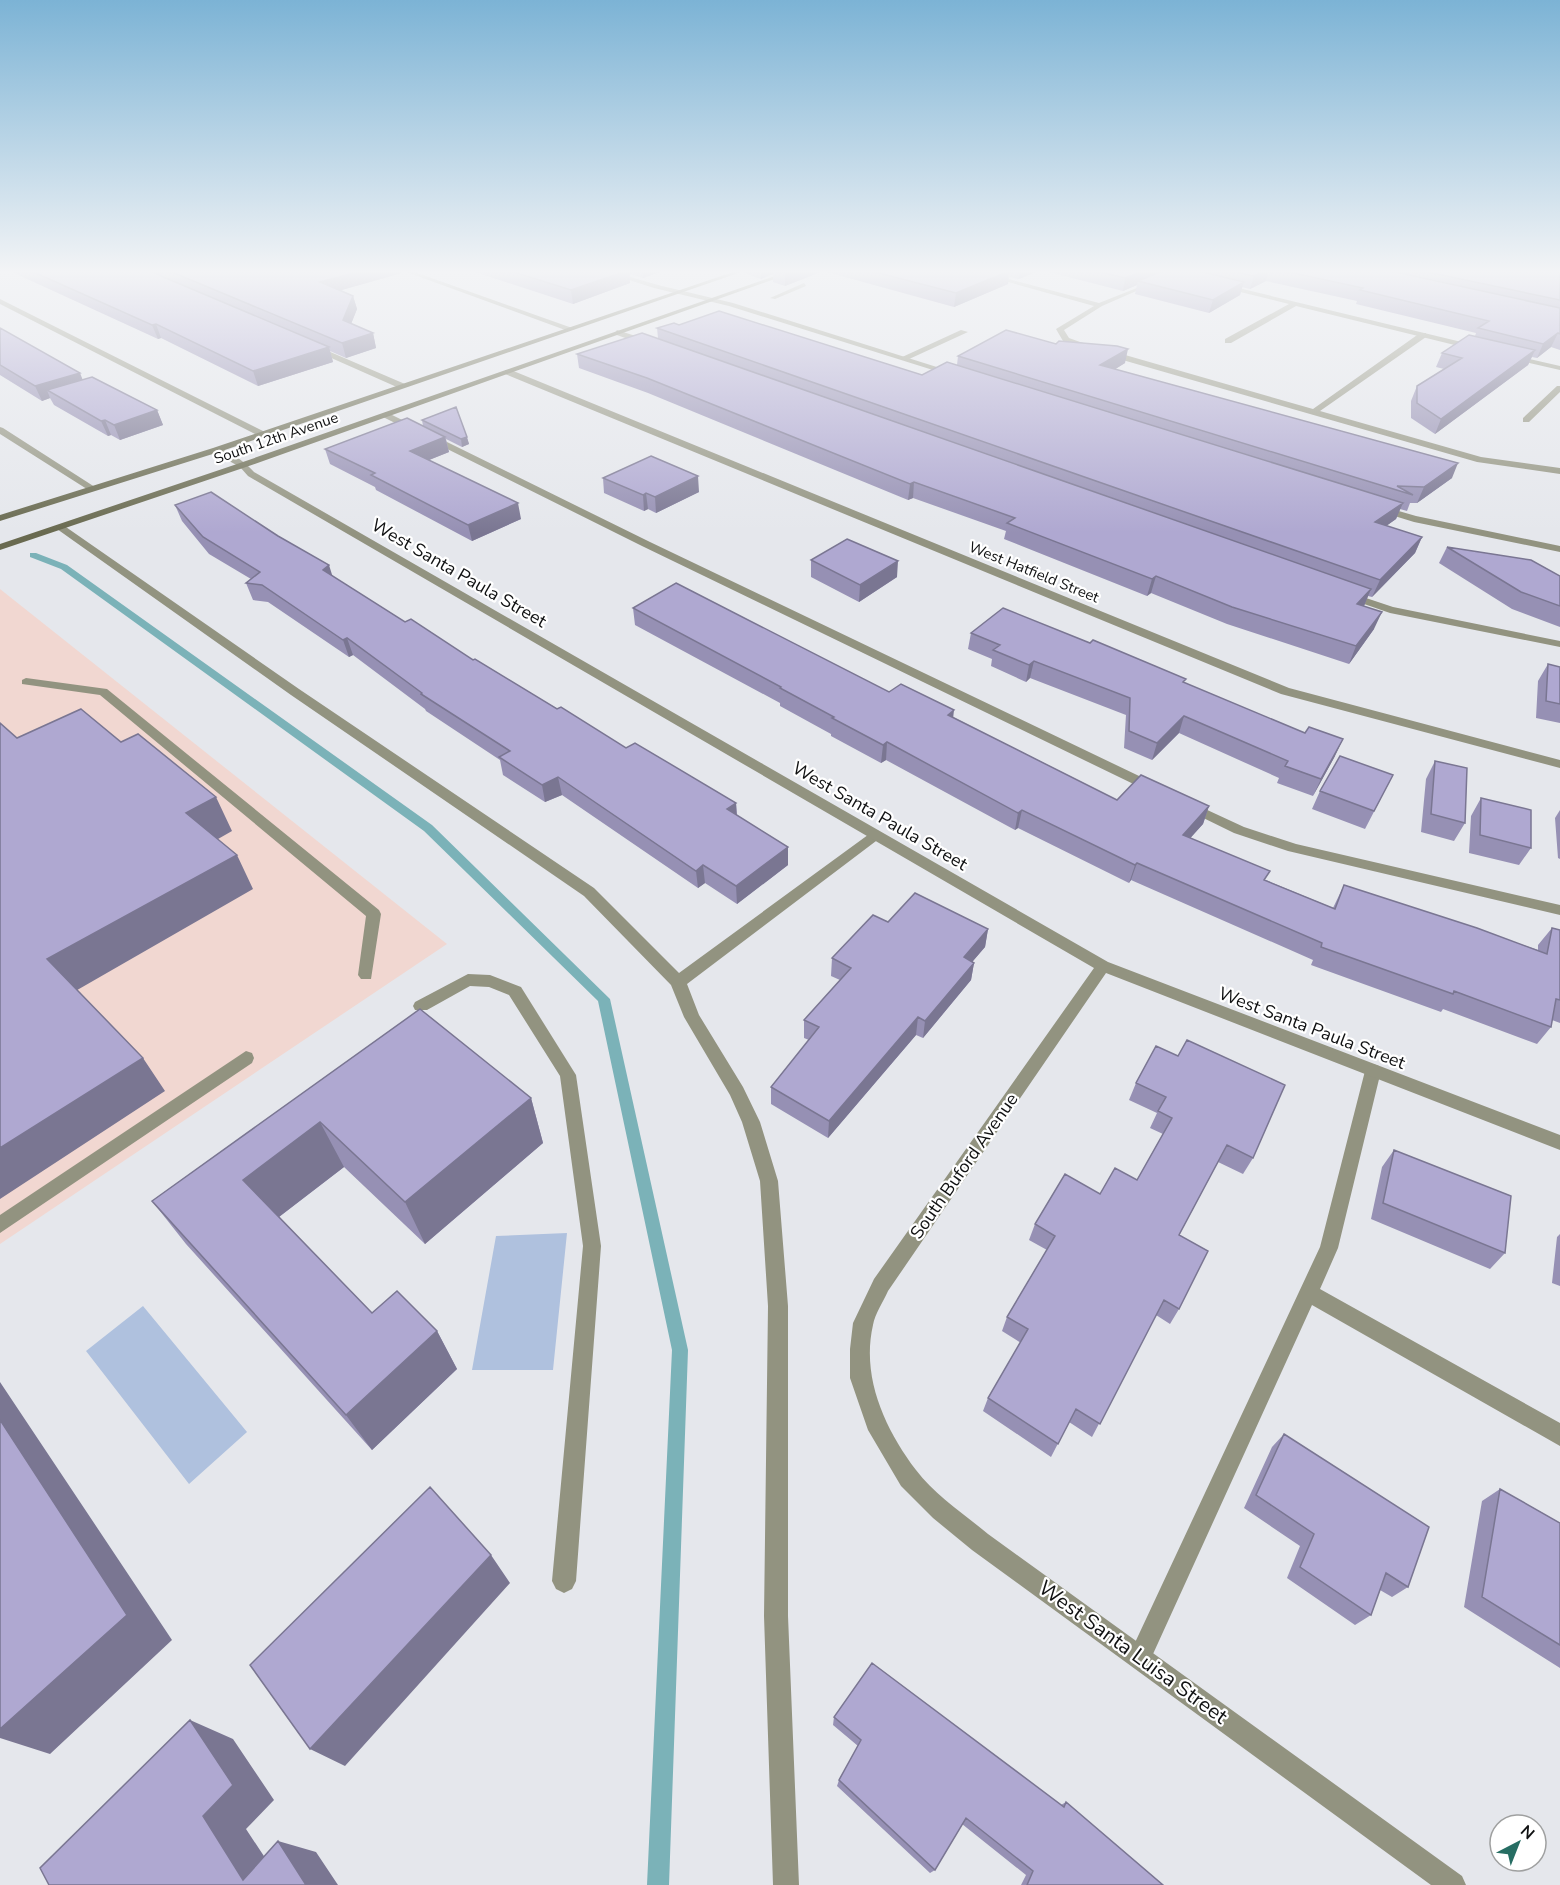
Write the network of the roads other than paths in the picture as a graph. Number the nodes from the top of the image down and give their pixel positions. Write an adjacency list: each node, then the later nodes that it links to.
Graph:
1 (112, 358): 18 (street)
2 (338, 358): 12 (street)
3 (485, 358): 12 (main road, South 12th Avenue)
4 (546, 358): 10 (main road, South 12th Avenue)
5 (904, 358): 11 (street)
6 (1130, 358): 14 (street)
7 (1390, 358): 14 (street)
8 (1519, 358): 9 (street)
9 (1560, 368)
10 (508, 372): 15 (main road, South 12th Avenue); 31 (street, West Hatfield Street)
11 (965, 378)
12 (402, 386): 18 (main road, South 12th Avenue)
13 (1560, 388): 16 (street)
14 (1314, 412): 21 (street)
15 (386, 415): 20 (main road, South 12th Avenue); 33 (street)
16 (1526, 420)
17 (0, 430): 22 (street)
18 (262, 434): 19 (main road, South 12th Avenue)
19 (216, 450): 20 (street, West Santa Paula Street); 22 (main road, South 12th Avenue)
20 (243, 465): 25 (main road, South 12th Avenue); 32 (street, West Santa Paula Street)
21 (1560, 471)
22 (93, 489): 24 (main road, South 12th Avenue)
23 (1369, 505): 27 (street)
24 (0, 518)
25 (60, 527): 26 (main road, South 12th Avenue); 36 (street)
26 (0, 547)
27 (1560, 549)
28 (1335, 590): 29 (street)
29 (1560, 644)
30 (26, 682): 35 (street)
31 (1560, 764)
32 (877, 835): 34 (street, West Santa Paula Street); 36 (street)
33 (1560, 910)
34 (1103, 966): 39 (street, West Santa Paula Street); 43 (street, South Buford Avenue)
35 (366, 975)
36 (678, 982): 47 (street)
37 (421, 1006): 45 (street)
38 (246, 1058): 41 (street)
39 (1372, 1071): 40 (street, West Santa Paula Street); 42 (street)
40 (1560, 1143)
41 (0, 1225)
42 (1309, 1293): 44 (street); 46 (street)
43 (860, 1378): 46 (street, West Santa Luisa Street)
44 (1560, 1435)
45 (564, 1581)
46 (1140, 1657): 48 (street, West Santa Luisa Street)
47 (786, 1885)
48 (1453, 1885)

